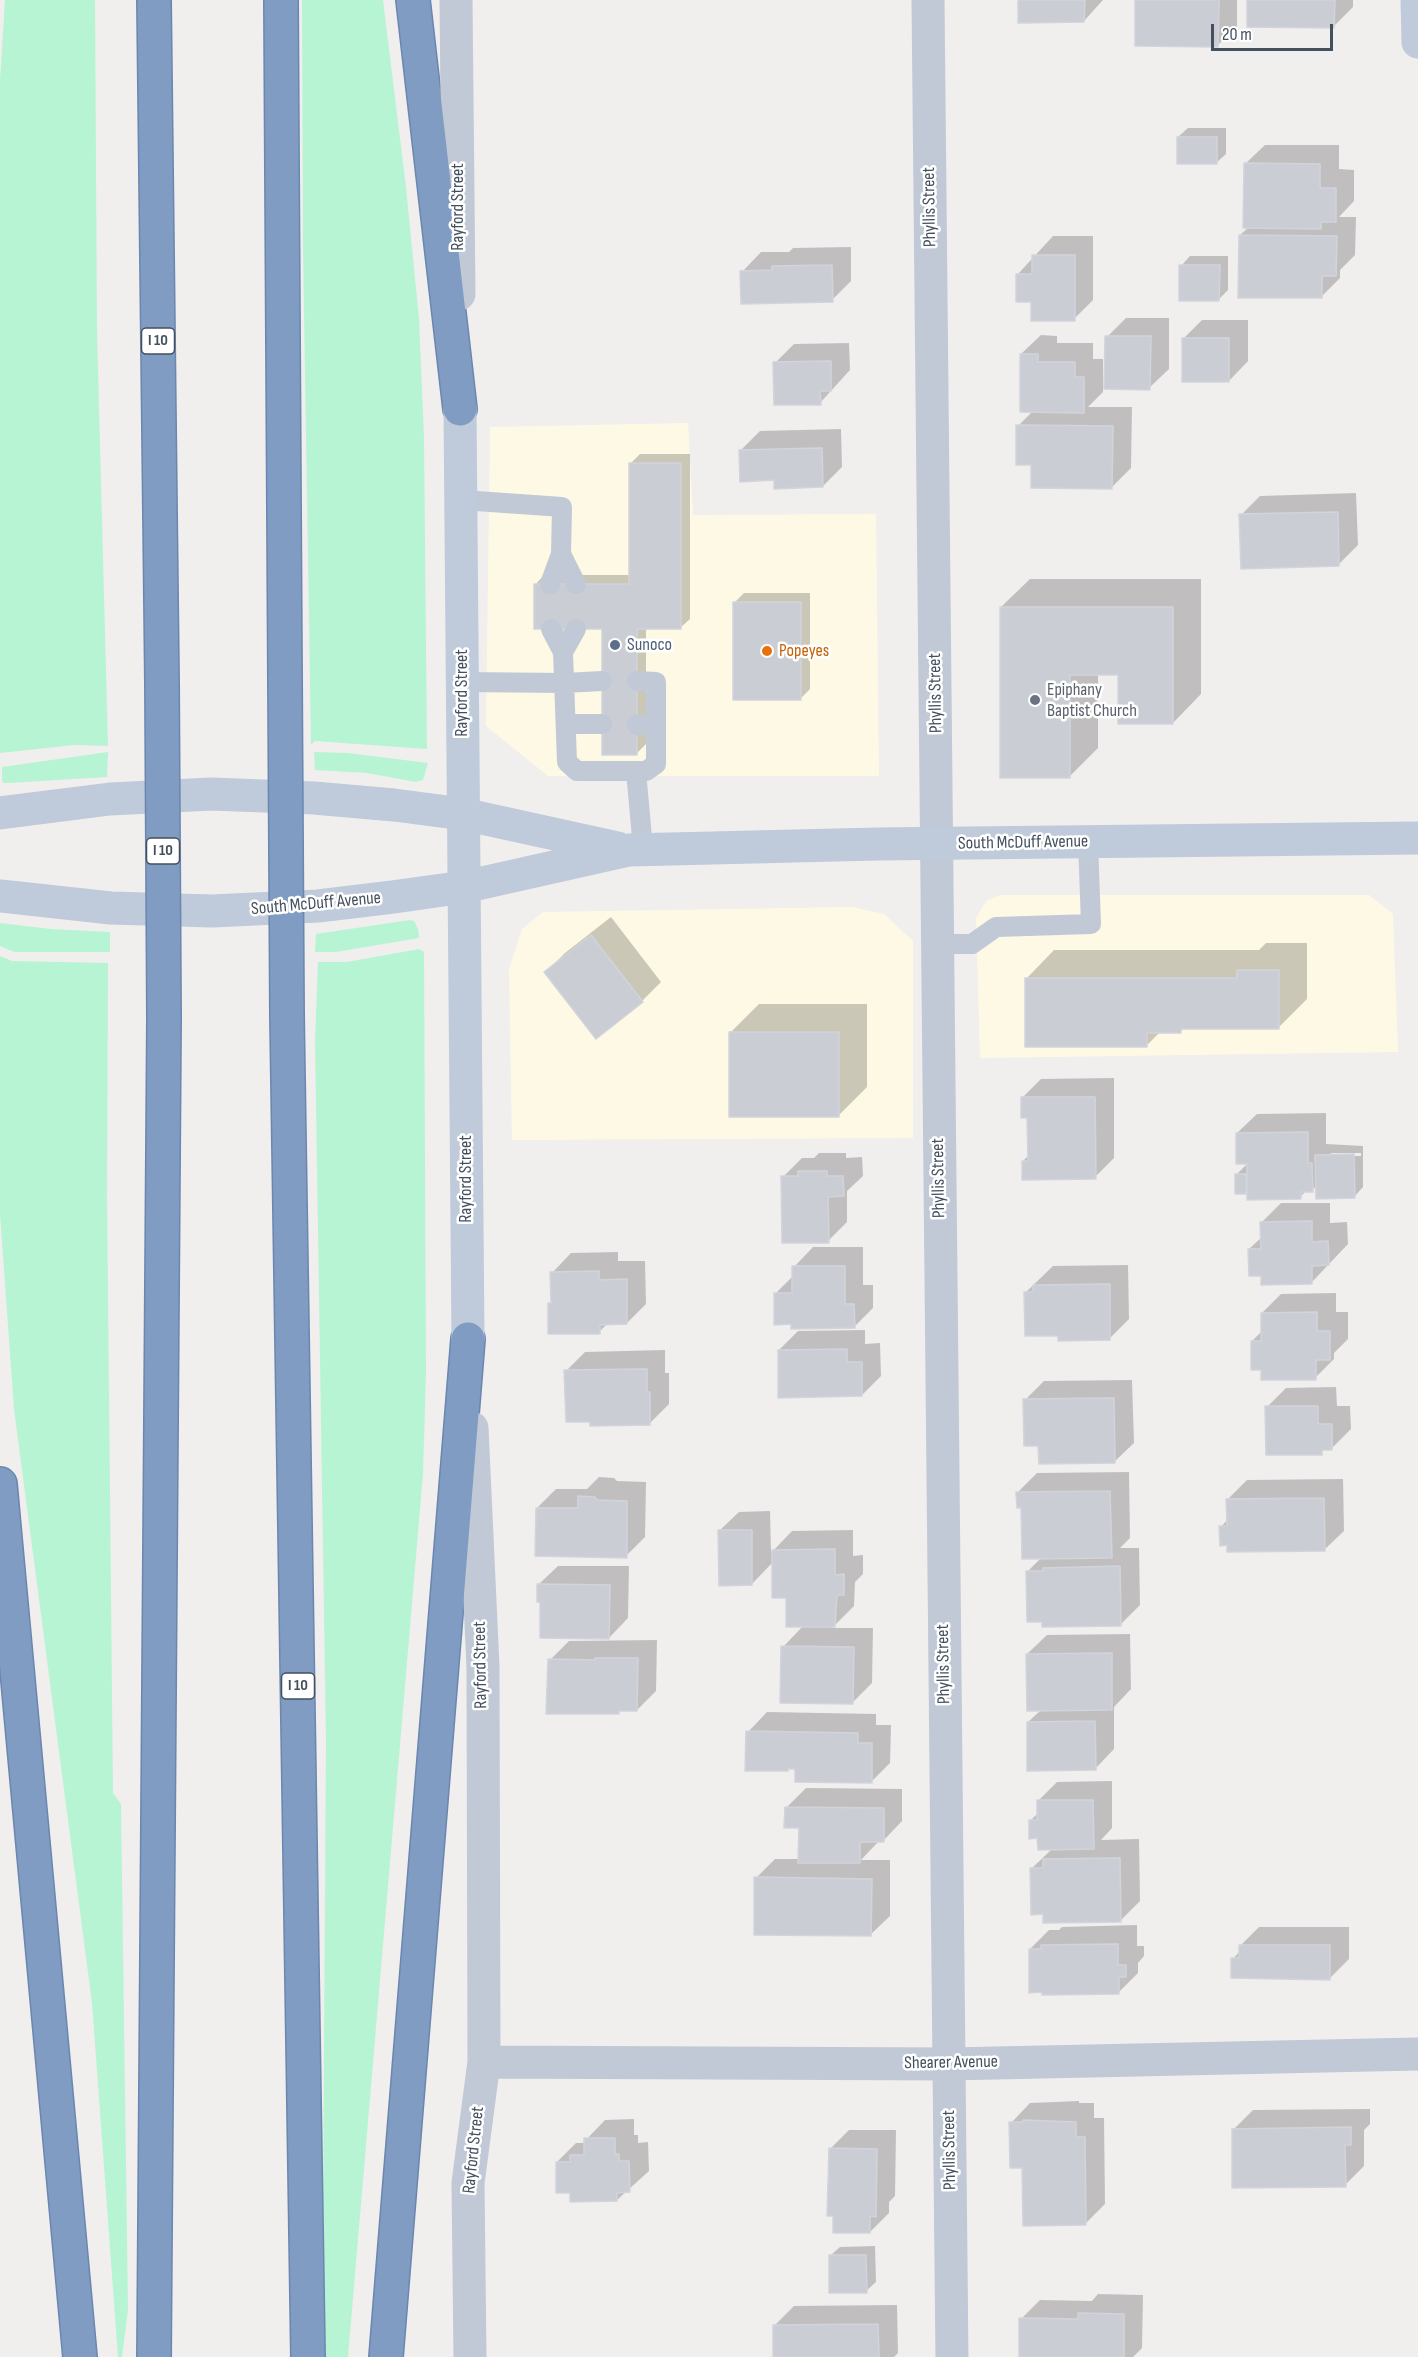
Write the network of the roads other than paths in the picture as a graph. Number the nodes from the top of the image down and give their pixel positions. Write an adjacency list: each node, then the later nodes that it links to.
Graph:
1 (154, 0): 38 (highway, I 10, bridge)
2 (280, 0): 39 (highway, I 10, bridge)
3 (413, 0): 8 (highway)
4 (456, 0): 8 (street, Rayford Street)
5 (928, 0): 27 (street, Phyllis Street)
6 (1418, 0): 7 (main road)
7 (1418, 42)
8 (460, 410): 9 (main road, Rayford Street)
9 (462, 500): 10 (lane); 18 (main road, Rayford Street)
10 (561, 554): 11 (lane); 12 (lane)
11 (550, 584)
12 (576, 584)
13 (551, 629): 15 (lane)
14 (576, 629): 15 (lane)
15 (563, 652): 19 (lane)
16 (602, 681): 19 (lane)
17 (637, 681): 22 (lane)
18 (462, 682): 19 (lane); 24 (main road, Rayford Street)
19 (565, 683): 20 (lane)
20 (566, 724): 21 (lane); 22 (lane)
21 (602, 724)
22 (636, 771): 28 (lane)
23 (0, 813): 24 (main road, South McDuff Avenue)
24 (463, 814): 28 (main road, South McDuff Avenue); 29 (main road, Rayford Street)
25 (1418, 838): 26 (main road, South McDuff Avenue)
26 (1088, 842): 27 (main road, South McDuff Avenue); 31 (lane)
27 (937, 844): 28 (main road, South McDuff Avenue); 31 (street, Phyllis Street)
28 (636, 850): 29 (main road, South McDuff Avenue)
29 (464, 887): 30 (main road, South McDuff Avenue); 32 (main road, Rayford Street)
30 (0, 896)
31 (937, 944): 36 (street, Phyllis Street)
32 (468, 1339): 35 (street, Rayford Street); 40 (highway)
33 (0, 1484): 37 (highway)
34 (1418, 2054): 36 (street, Shearer Avenue)
35 (484, 2062): 36 (street, Shearer Avenue); 41 (street, Rayford Street)
36 (949, 2064): 42 (street, Phyllis Street)
37 (80, 2357)
38 (154, 2357)
39 (308, 2357)
40 (386, 2357)
41 (470, 2357)
42 (952, 2357)

